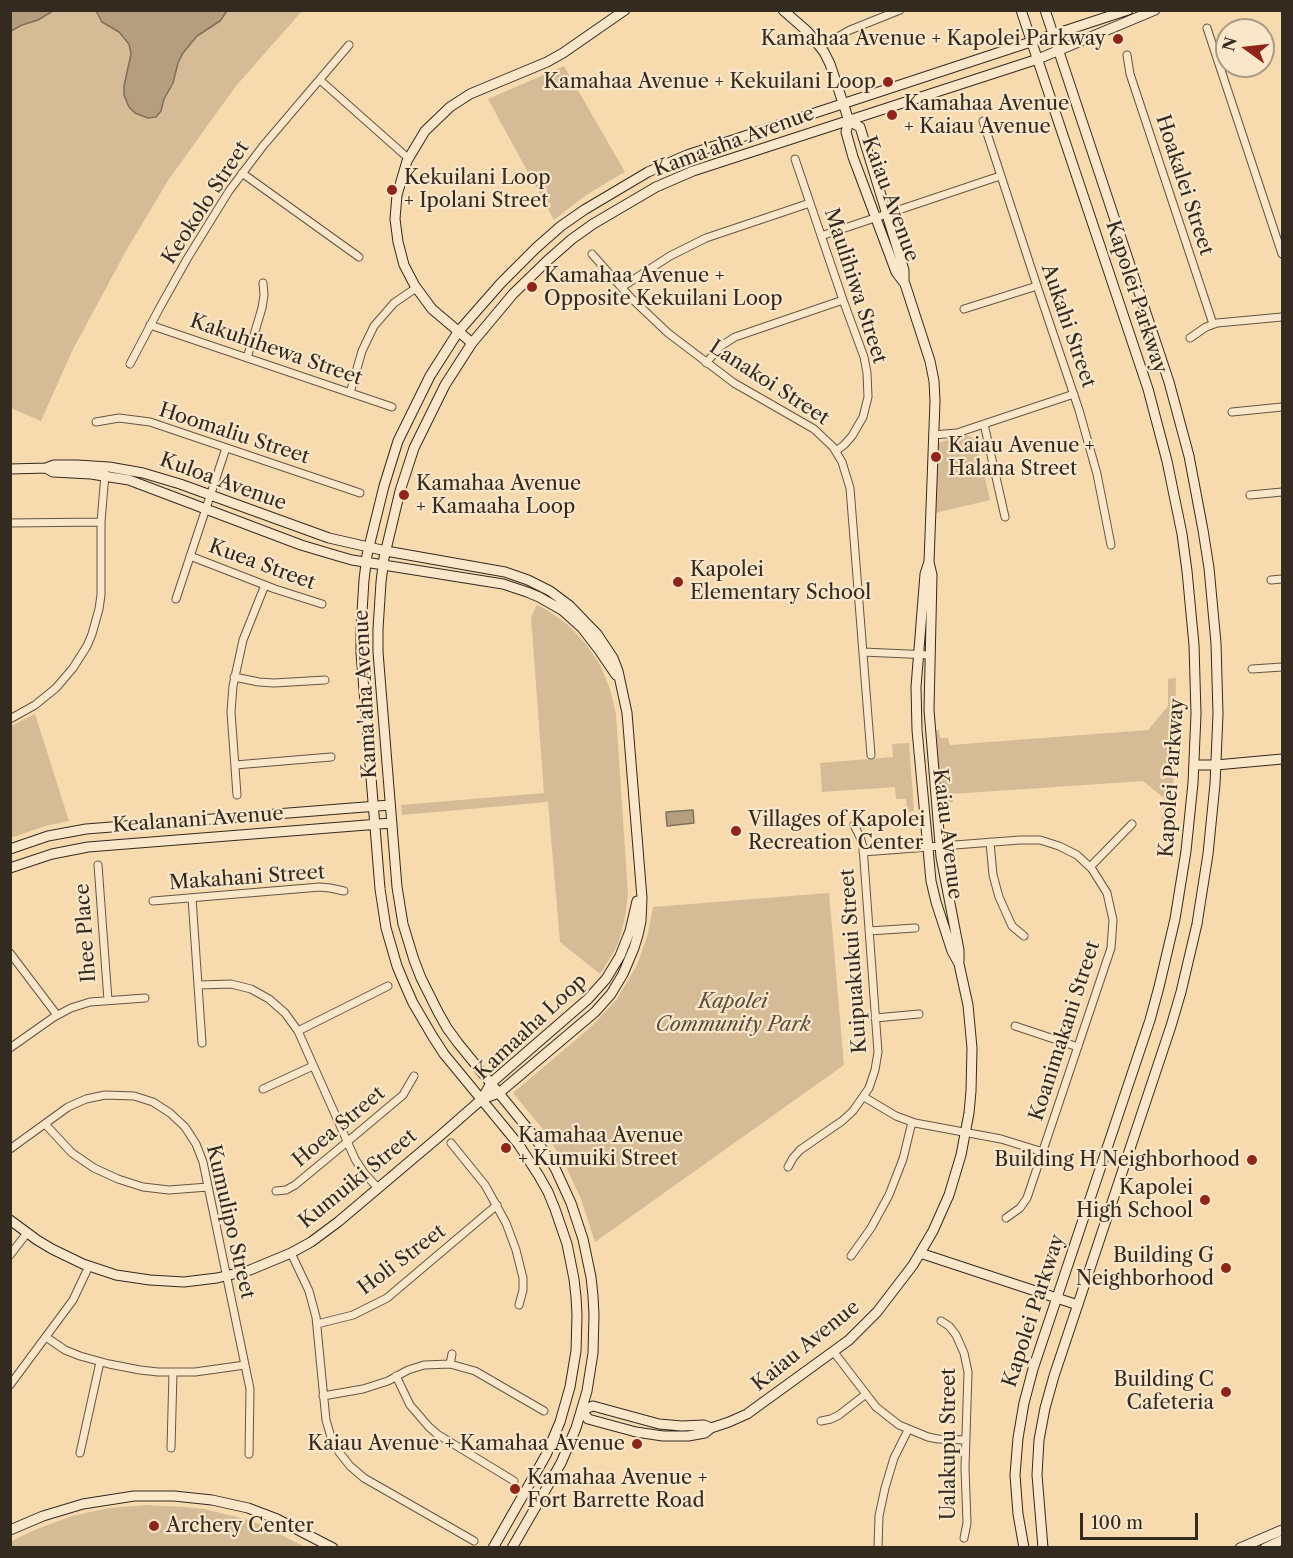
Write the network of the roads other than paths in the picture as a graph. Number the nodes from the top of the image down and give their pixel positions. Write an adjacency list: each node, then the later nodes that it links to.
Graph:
1 (626, 10): 20 (street)
2 (783, 10): 12 (street)
3 (900, 10): 12 (street)
4 (1022, 10): 10 (street, Kapolei Parkway)
5 (1045, 10): 9 (street, Kapolei Parkway)
6 (1128, 10): 9 (street, Kama'aha Avenue)
7 (1155, 10): 13 (street, Kama'aha Avenue)
8 (1207, 28): 29 (street)
9 (1053, 36): 10 (street, Kama'aha Avenue); 13 (street, Kapolei Parkway)
10 (1032, 42): 15 (street, Kapolei Parkway); 17 (street, Kama'aha Avenue)
11 (349, 45): 16 (street, Keokolo Street)
12 (820, 47): 17 (street)
13 (1058, 51): 15 (street, Kama'aha Avenue); 93 (street, Kapolei Parkway)
14 (1127, 55): 39 (street, Hoakalei Street)
15 (1038, 59): 18 (street, Kama'aha Avenue); 92 (street, Kapolei Parkway)
16 (320, 80): 20 (street); 22 (street, Keokolo Street)
17 (844, 104): 18 (street); 41 (street, Kama'aha Avenue)
18 (849, 121): 25 (street, Kaiau Avenue); 26 (street, Kaiau Avenue); 43 (street, Kama'aha Avenue)
19 (983, 121): 23 (street, Aukahi Street)
20 (408, 158): 35 (street)
21 (795, 159): 24 (street, Maulihiwa Street)
22 (242, 172): 30 (street); 40 (street, Keokolo Street)
23 (1000, 176): 25 (street); 33 (street, Aukahi Street)
24 (810, 204): 27 (street, Maulihiwa Street); 34 (street)
25 (887, 214): 26 (street); 32 (street, Kaiau Avenue)
26 (876, 218): 27 (street); 32 (street, Kaiau Avenue)
27 (821, 236): 36 (street, Maulihiwa Street)
28 (592, 254): 34 (street, Lanakoi Street)
29 (1282, 254)
30 (359, 257)
31 (263, 283): 44 (street)
32 (904, 285): 54 (street, Kaiau Avenue)
33 (1037, 286): 37 (street); 48 (street, Aukahi Street)
34 (622, 287): 45 (street, Lanakoi Street)
35 (416, 288): 41 (street); 47 (street)
36 (843, 300): 45 (street); 56 (street, Maulihiwa Street)
37 (964, 309)
38 (1282, 317): 39 (street)
39 (1213, 324): 42 (street)
40 (150, 325): 44 (street, Kakuhihewa Street); 46 (street, Keokolo Street)
41 (458, 332): 43 (street); 68 (street, Kama'aha Avenue)
42 (1190, 338)
43 (472, 343): 69 (street, Kama'aha Avenue)
44 (247, 358): 47 (street, Kakuhihewa Street)
45 (706, 363): 56 (street, Lanakoi Street)
46 (130, 364)
47 (350, 393): 49 (street, Kakuhihewa Street)
48 (1074, 394): 53 (street); 67 (street, Aukahi Street)
49 (392, 406)
50 (1282, 407): 51 (street)
51 (1232, 411)
52 (96, 422): 55 (street, Hoomaliu Street)
53 (984, 424): 54 (street); 64 (street)
54 (933, 435): 72 (street, Kaiau Avenue)
55 (226, 448): 60 (street, Hoomaliu Street); 61 (street)
56 (836, 450): 79 (street, Lanakoi Street)
57 (10, 468): 58 (street, Kuloa Avenue)
58 (106, 471): 61 (street, Kuloa Avenue); 63 (street, Kuloa Avenue); 65 (street)
59 (1282, 492): 62 (street)
60 (360, 493)
61 (210, 495): 63 (street); 68 (street, Kuloa Avenue)
62 (1250, 495)
63 (206, 509): 70 (street); 71 (street, Kuloa Avenue)
64 (1005, 517)
65 (101, 522): 66 (street); 87 (street)
66 (10, 523)
67 (1111, 545)
68 (369, 548): 69 (street, Kuloa Avenue); 71 (street, Kama'aha Avenue)
69 (386, 551): 73 (street, Kama'aha Avenue); 86 (street, Kamaaha Loop)
70 (190, 556): 76 (street, Kuea Street); 77 (street)
71 (366, 562): 73 (street, Kuloa Avenue); 96 (street, Kama'aha Avenue)
72 (929, 562): 80 (street, Kaiau Avenue); 81 (street, Kaiau Avenue)
73 (383, 564): 86 (street, Kamaaha Loop); 95 (street, Kama'aha Avenue)
74 (1282, 579): 75 (street)
75 (1271, 580)
76 (266, 585): 78 (street, Kuea Street); 84 (street)
77 (176, 599)
78 (322, 604)
79 (863, 652): 80 (street); 88 (street, Lanakoi Street)
80 (919, 654): 81 (street); 103 (street, Kaiau Avenue)
81 (930, 655): 102 (street, Kaiau Avenue)
82 (1282, 667): 83 (street)
83 (1252, 669)
84 (234, 677): 85 (street); 91 (street)
85 (325, 680)
86 (621, 685): 110 (street, Kamaaha Loop)
87 (10, 719)
88 (871, 755)
89 (331, 757): 91 (street)
90 (1282, 759): 93 (street)
91 (235, 765): 94 (street)
92 (1194, 765): 93 (street); 158 (street, Kapolei Parkway)
93 (1216, 765): 160 (street, Kapolei Parkway)
94 (237, 795)
95 (390, 805): 96 (street, Kealanani Avenue); 97 (street, Kama'aha Avenue)
96 (373, 807): 99 (street, Kama'aha Avenue); 104 (street, Kealanani Avenue)
97 (392, 823): 99 (street, Kealanani Avenue); 132 (street, Kama'aha Avenue)
98 (1132, 824): 107 (street)
99 (375, 825): 108 (street, Kealanani Avenue); 136 (street, Kama'aha Avenue)
100 (854, 825): 105 (street, Kuipuakukui Street)
101 (990, 842): 102 (street, Koanimakani Street); 107 (street, Koanimakani Street); 115 (street)
102 (940, 846): 103 (street, Koanimakani Street); 117 (street, Kaiau Avenue)
103 (928, 847): 105 (street, Koanimakani Street); 117 (street, Kaiau Avenue)
104 (10, 849)
105 (863, 852): 114 (street, Kuipuakukui Street)
106 (98, 865): 121 (street, Ihee Place)
107 (1090, 867): 128 (street, Koanimakani Street)
108 (10, 868)
109 (344, 891): 111 (street, Makahani Street)
110 (640, 892): 132 (street, Kamaaha Loop); 134 (street, Kamaaha Loop)
111 (192, 898): 112 (street, Makahani Street); 118 (street)
112 (153, 901)
113 (915, 927): 114 (street)
114 (869, 931): 124 (street, Kuipuakukui Street)
115 (1024, 936)
116 (10, 953): 123 (street)
117 (959, 964): 139 (street, Kaiau Avenue)
118 (199, 985): 126 (street); 127 (street)
119 (388, 986): 126 (street)
120 (146, 998): 121 (street)
121 (108, 1000): 123 (street)
122 (919, 1014): 124 (street)
123 (57, 1015): 129 (street)
124 (875, 1018): 135 (street, Kuipuakukui Street)
125 (1016, 1026): 128 (street)
126 (298, 1031): 130 (street)
127 (202, 1043)
128 (1078, 1047): 143 (street, Koanimakani Street)
129 (10, 1048)
130 (314, 1066): 133 (street); 140 (street)
131 (414, 1076): 140 (street, Hoea Street)
132 (491, 1083): 134 (street, Kama'aha Avenue); 136 (street, Kamaaha Loop)
133 (263, 1089)
134 (499, 1093): 136 (street, Kamaaha Loop); 175 (street, Kama'aha Avenue)
135 (864, 1097): 137 (street); 144 (street, Kuipuakukui Street)
136 (482, 1099): 146 (street, Kumuiki Street); 174 (street, Kama'aha Avenue)
137 (912, 1122): 139 (street); 155 (street)
138 (45, 1124): 142 (street, Kumulipo Street); 145 (street); 145 (street, Kumulipo Street)
139 (966, 1132): 143 (street); 153 (street, Kaiau Avenue)
140 (347, 1142): 146 (street); 147 (street, Hoea Street)
141 (451, 1143): 148 (street)
142 (10, 1149)
143 (1043, 1152): 149 (street, Koanimakani Street)
144 (788, 1167)
145 (208, 1187): 157 (street, Kumulipo Street)
146 (378, 1188): 152 (street, Kumuiki Street)
147 (276, 1191)
148 (497, 1205): 159 (street); 162 (street, Holi Street)
149 (1006, 1218)
150 (10, 1220): 151 (street, Kumuiki Street)
151 (27, 1233): 154 (street); 156 (street, Kumuiki Street)
152 (291, 1253): 157 (street, Kumuiki Street); 162 (street)
153 (920, 1253): 158 (street); 164 (street, Kaiau Avenue)
154 (10, 1255)
155 (851, 1256)
156 (89, 1266): 157 (street, Kumuiki Street); 163 (street)
157 (227, 1276): 168 (street, Kumulipo Street)
158 (1057, 1298): 160 (street); 193 (street, Kapolei Parkway)
159 (519, 1305)
160 (1078, 1305): 194 (street, Kapolei Parkway)
161 (941, 1322): 179 (street, Ualakupu Street)
162 (317, 1324): 173 (street)
163 (46, 1337): 166 (street); 171 (street)
164 (833, 1352): 172 (street); 175 (street, Kaiau Avenue)
165 (452, 1354): 167 (street)
166 (100, 1362): 169 (street); 181 (street)
167 (450, 1364): 170 (street); 176 (street)
168 (246, 1365): 169 (street); 182 (street, Kumulipo Street)
169 (173, 1372): 180 (street)
170 (396, 1376): 173 (street); 183 (street)
171 (10, 1385)
172 (866, 1394): 177 (street); 178 (street)
173 (323, 1396): 188 (street)
174 (565, 1405): 175 (street, Kaiau Avenue); 190 (street, Kama'aha Avenue)
175 (582, 1410): 191 (street, Kama'aha Avenue)
176 (544, 1411)
177 (821, 1421)
178 (908, 1430): 179 (street); 192 (street)
179 (966, 1440): 186 (street, Ualakupu Street)
180 (171, 1448)
181 (80, 1453)
182 (249, 1455)
183 (514, 1481)
184 (10, 1530): 189 (street)
185 (1282, 1530): 195 (street)
186 (963, 1538)
187 (1282, 1540): 196 (street)
188 (474, 1541)
189 (333, 1548)
190 (493, 1548)
191 (512, 1548)
192 (878, 1548)
193 (1024, 1548)
194 (1043, 1548)
195 (1240, 1548)
196 (1265, 1548)

